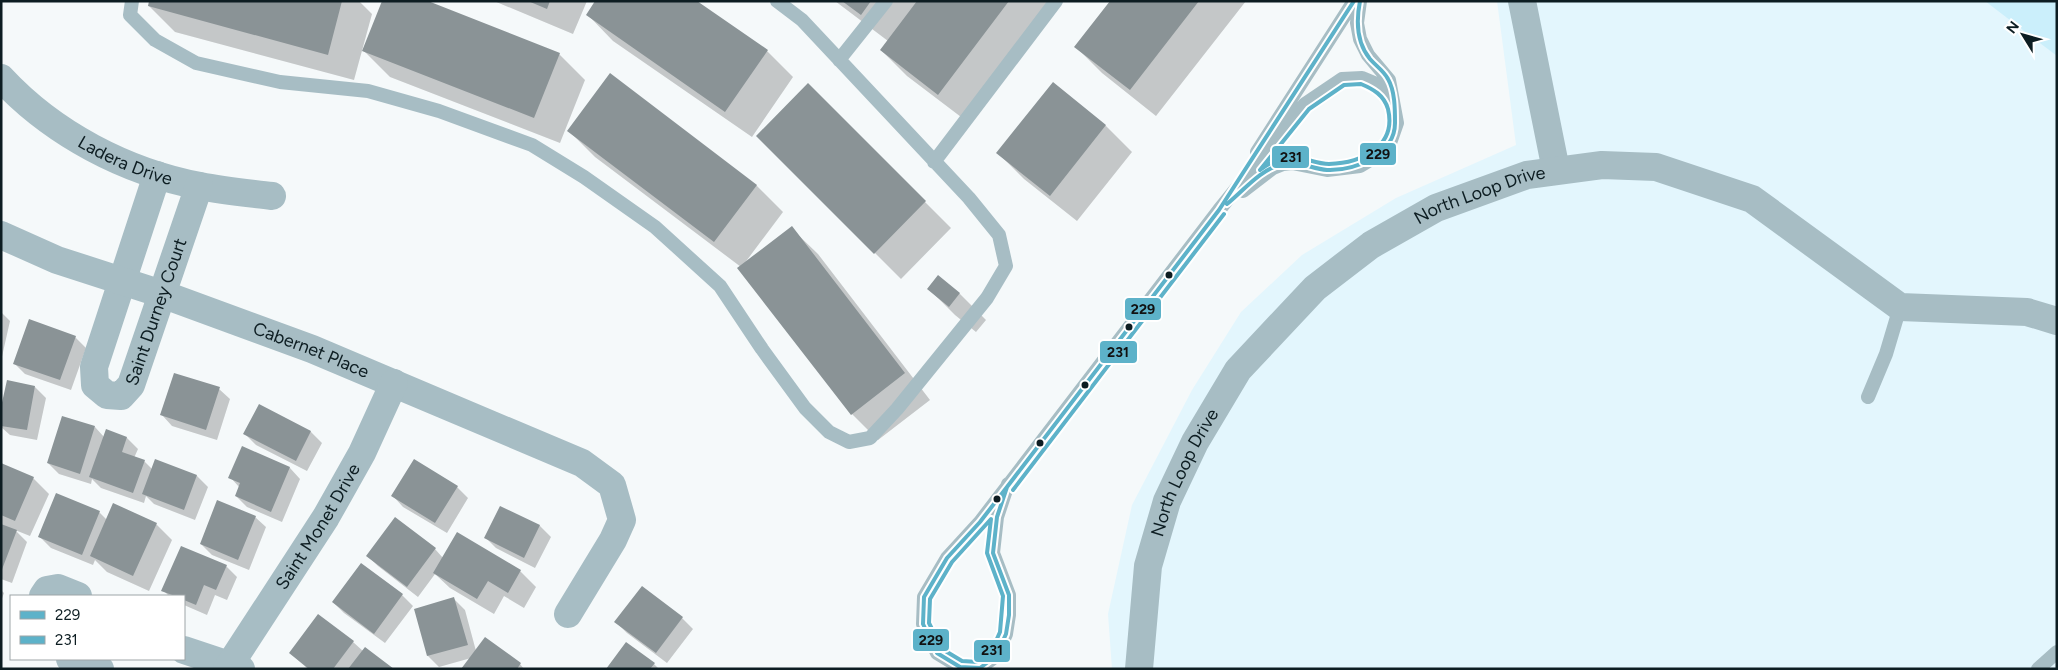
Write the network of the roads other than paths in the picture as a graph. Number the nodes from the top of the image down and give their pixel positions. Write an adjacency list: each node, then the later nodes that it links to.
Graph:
1 (132, 1): 11 (lane)
2 (776, 1): 8 (lane)
3 (886, 1): 8 (lane)
4 (1056, 1): 11 (lane)
5 (1354, 1): 16 (lane)
6 (1360, 1): 10 (lane)
7 (1522, 1): 12 (street)
8 (839, 60): 11 (lane)
9 (1, 78): 13 (street, Ladera Drive)
10 (1393, 103): 16 (lane); 16 (lane)
11 (934, 162)
12 (1556, 170): 20 (street, North Loop Drive); 34 (street, North Loop Drive)
13 (157, 175): 14 (street, Ladera Drive); 18 (street, Saint Durney Court)
14 (200, 186): 15 (street, Ladera Drive); 19 (street, Saint Durney Court)
15 (272, 196)
16 (1219, 210): 24 (lane)
17 (1, 235): 18 (street, Cabernet Place)
18 (122, 282): 19 (street, Cabernet Place); 19 (street, Saint Durney Court)
19 (162, 294): 22 (street, Cabernet Place)
20 (1900, 307): 21 (street); 23 (lane)
21 (2057, 321)
22 (394, 383): 27 (street, Cabernet Place); 31 (street, Saint Monet Drive)
23 (1868, 397)
24 (1008, 484): 32 (lane); 32 (lane)
25 (44, 595): 26 (street)
26 (76, 595)
27 (568, 614)
28 (185, 650): 31 (street, Saint Monet Drive)
29 (2057, 652): 35 (lane)
30 (73, 660): 33 (street)
31 (233, 667)
32 (980, 668)
33 (100, 669)
34 (1139, 669)
35 (2038, 669)

